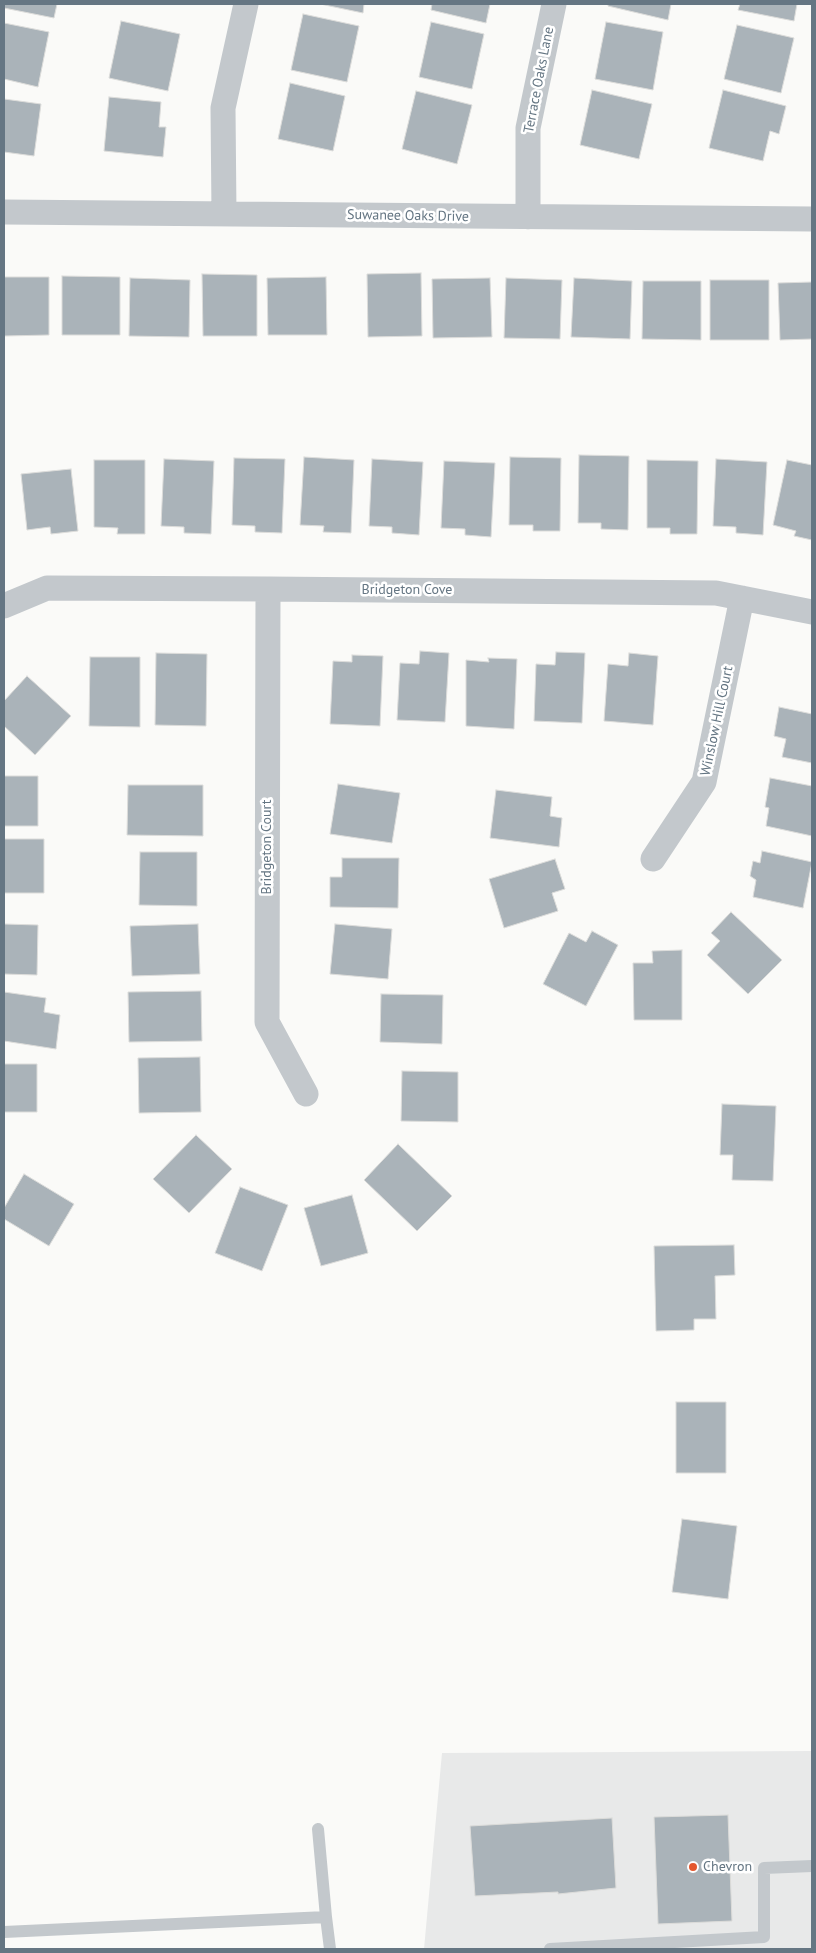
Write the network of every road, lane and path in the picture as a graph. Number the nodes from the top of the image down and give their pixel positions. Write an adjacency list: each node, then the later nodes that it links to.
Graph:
1 (246, 4): 4 (street)
2 (554, 4): 5 (street, Terrace Oaks Lane)
3 (4, 212): 4 (street, Suwanee Oaks Drive)
4 (224, 214): 5 (street, Suwanee Oaks Drive)
5 (528, 217): 6 (street, Suwanee Oaks Drive)
6 (812, 219)
7 (268, 589): 8 (street, Bridgeton Cove); 9 (street, Bridgeton Cove); 12 (street, Bridgeton Court)
8 (742, 598): 10 (street, Bridgeton Cove); 11 (street, Winslow Hill Court)
9 (4, 606)
10 (812, 612)
11 (653, 859)
12 (306, 1094)
13 (318, 1829): 15 (lane)
14 (812, 1866): 18 (lane)
15 (326, 1917): 16 (lane); 17 (lane)
16 (4, 1932)
17 (330, 1949)
18 (550, 1949)

